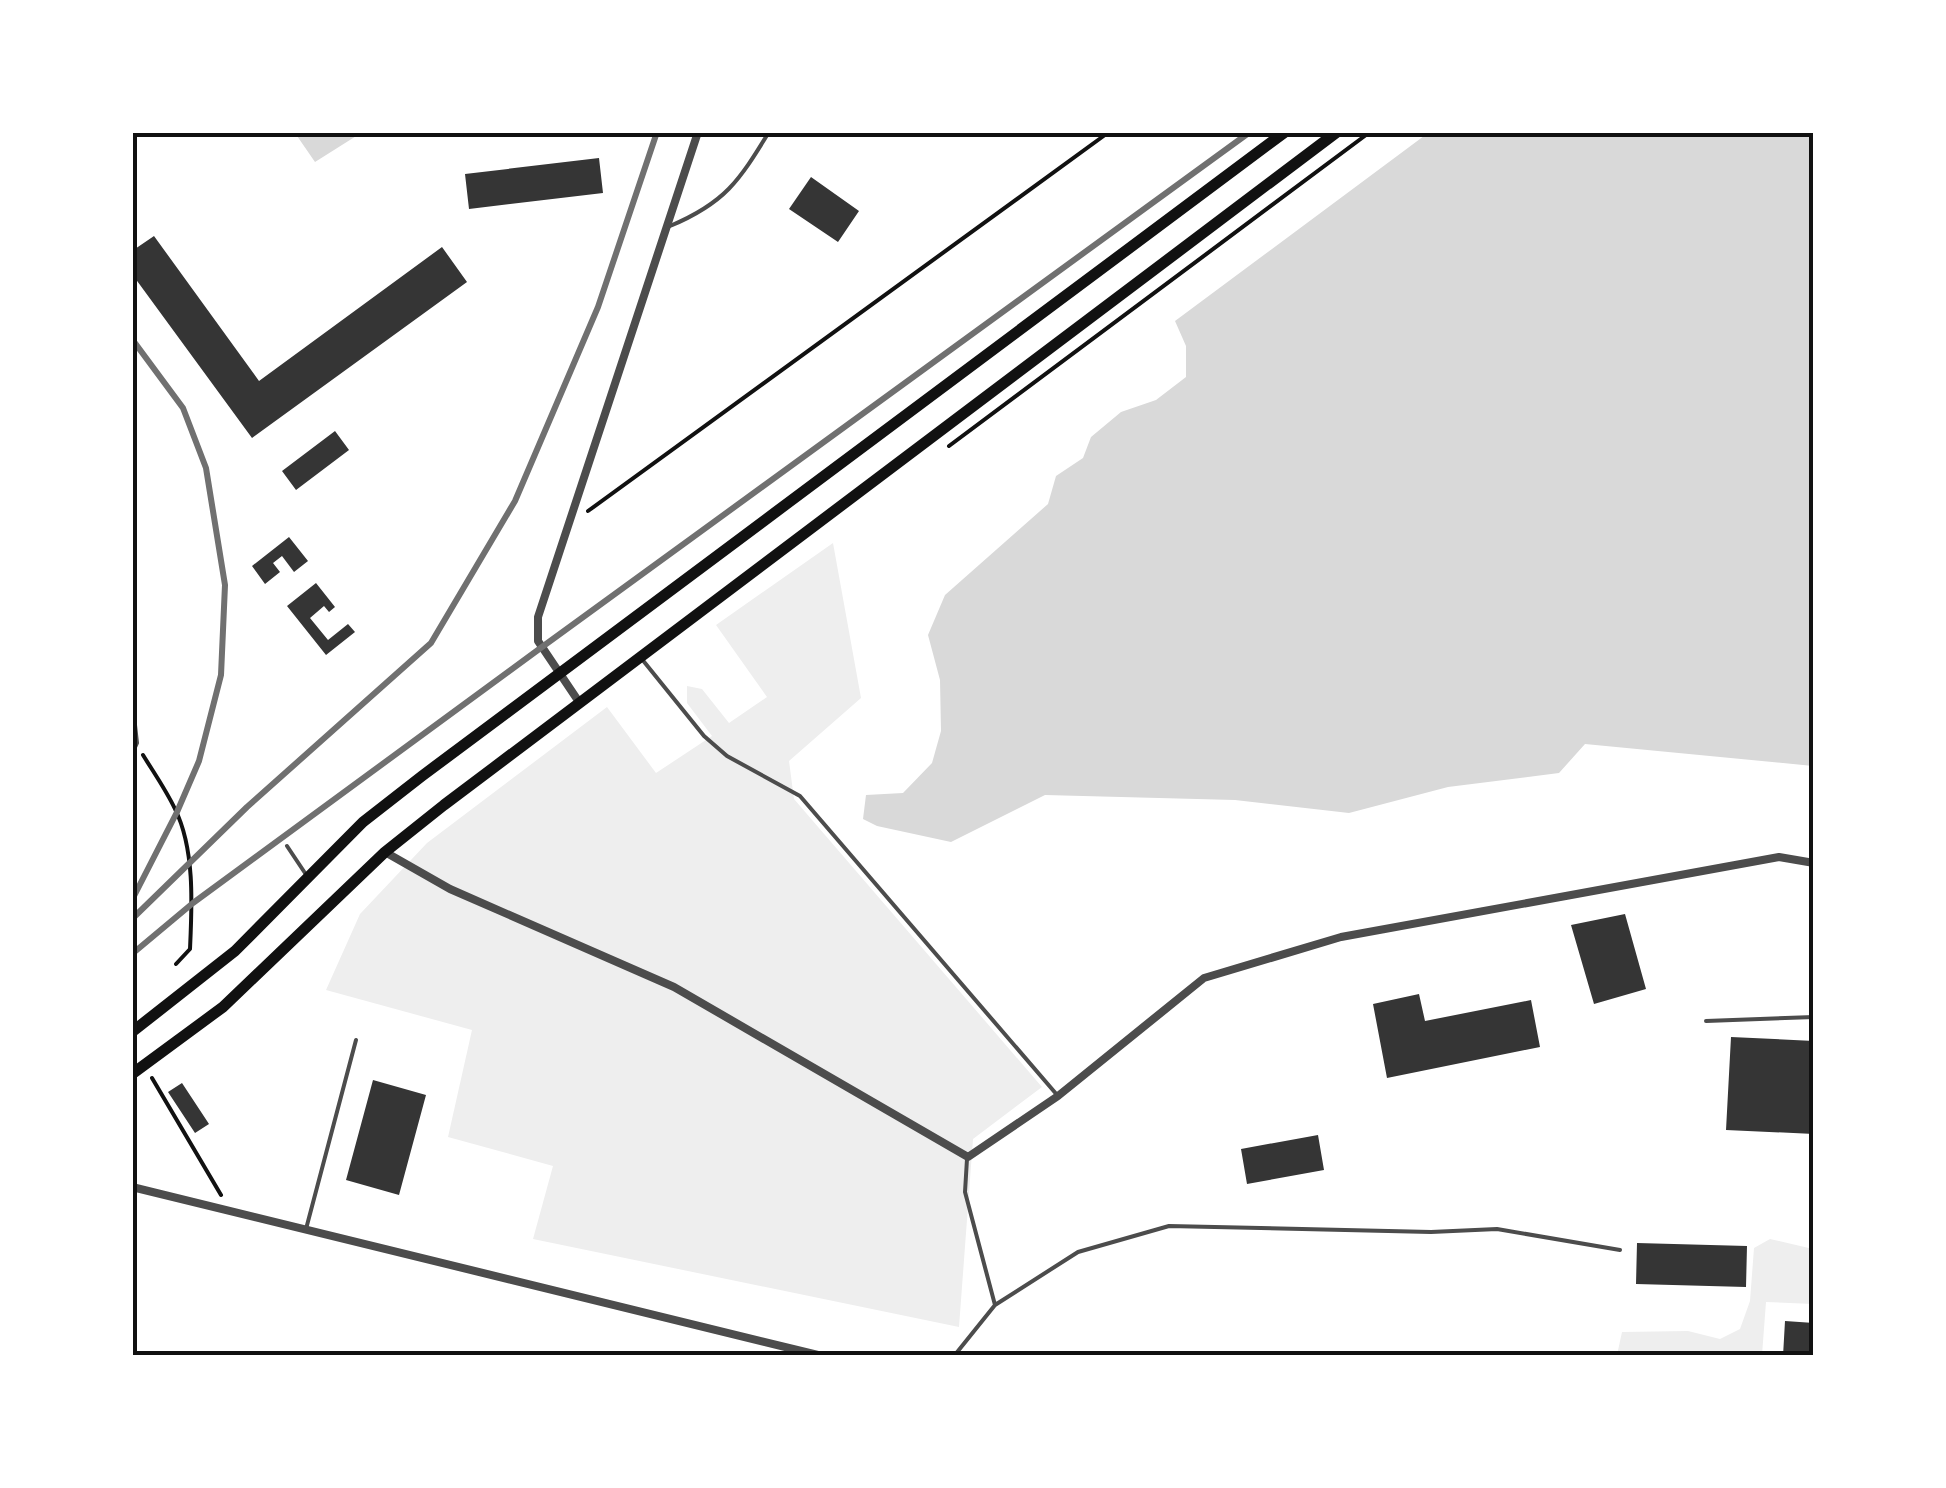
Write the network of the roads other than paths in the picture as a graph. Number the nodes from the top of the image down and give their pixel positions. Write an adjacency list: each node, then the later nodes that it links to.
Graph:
1 (698, 132): 5 (street)
2 (770, 132): 5 (lane)
3 (1285, 132): 7 (main road)
4 (1337, 132): 6 (main road)
5 (666, 228): 7 (street)
6 (640, 657): 9 (main road); 20 (lane)
7 (559, 674): 9 (street); 14 (main road)
8 (132, 698): 10 (lane)
9 (579, 702): 12 (main road)
10 (132, 754)
11 (287, 846): 14 (lane)
12 (385, 852): 19 (main road); 21 (street)
13 (1814, 863): 20 (street)
14 (308, 877): 17 (main road)
15 (1814, 1017): 16 (lane)
16 (1706, 1021)
17 (132, 1032)
18 (356, 1040): 23 (lane)
19 (132, 1074)
20 (1058, 1096): 21 (street)
21 (968, 1157): 25 (lane)
22 (132, 1187): 23 (street)
23 (306, 1230): 26 (street)
24 (1620, 1250): 25 (lane)
25 (996, 1305): 27 (lane)
26 (822, 1356)
27 (954, 1356)

